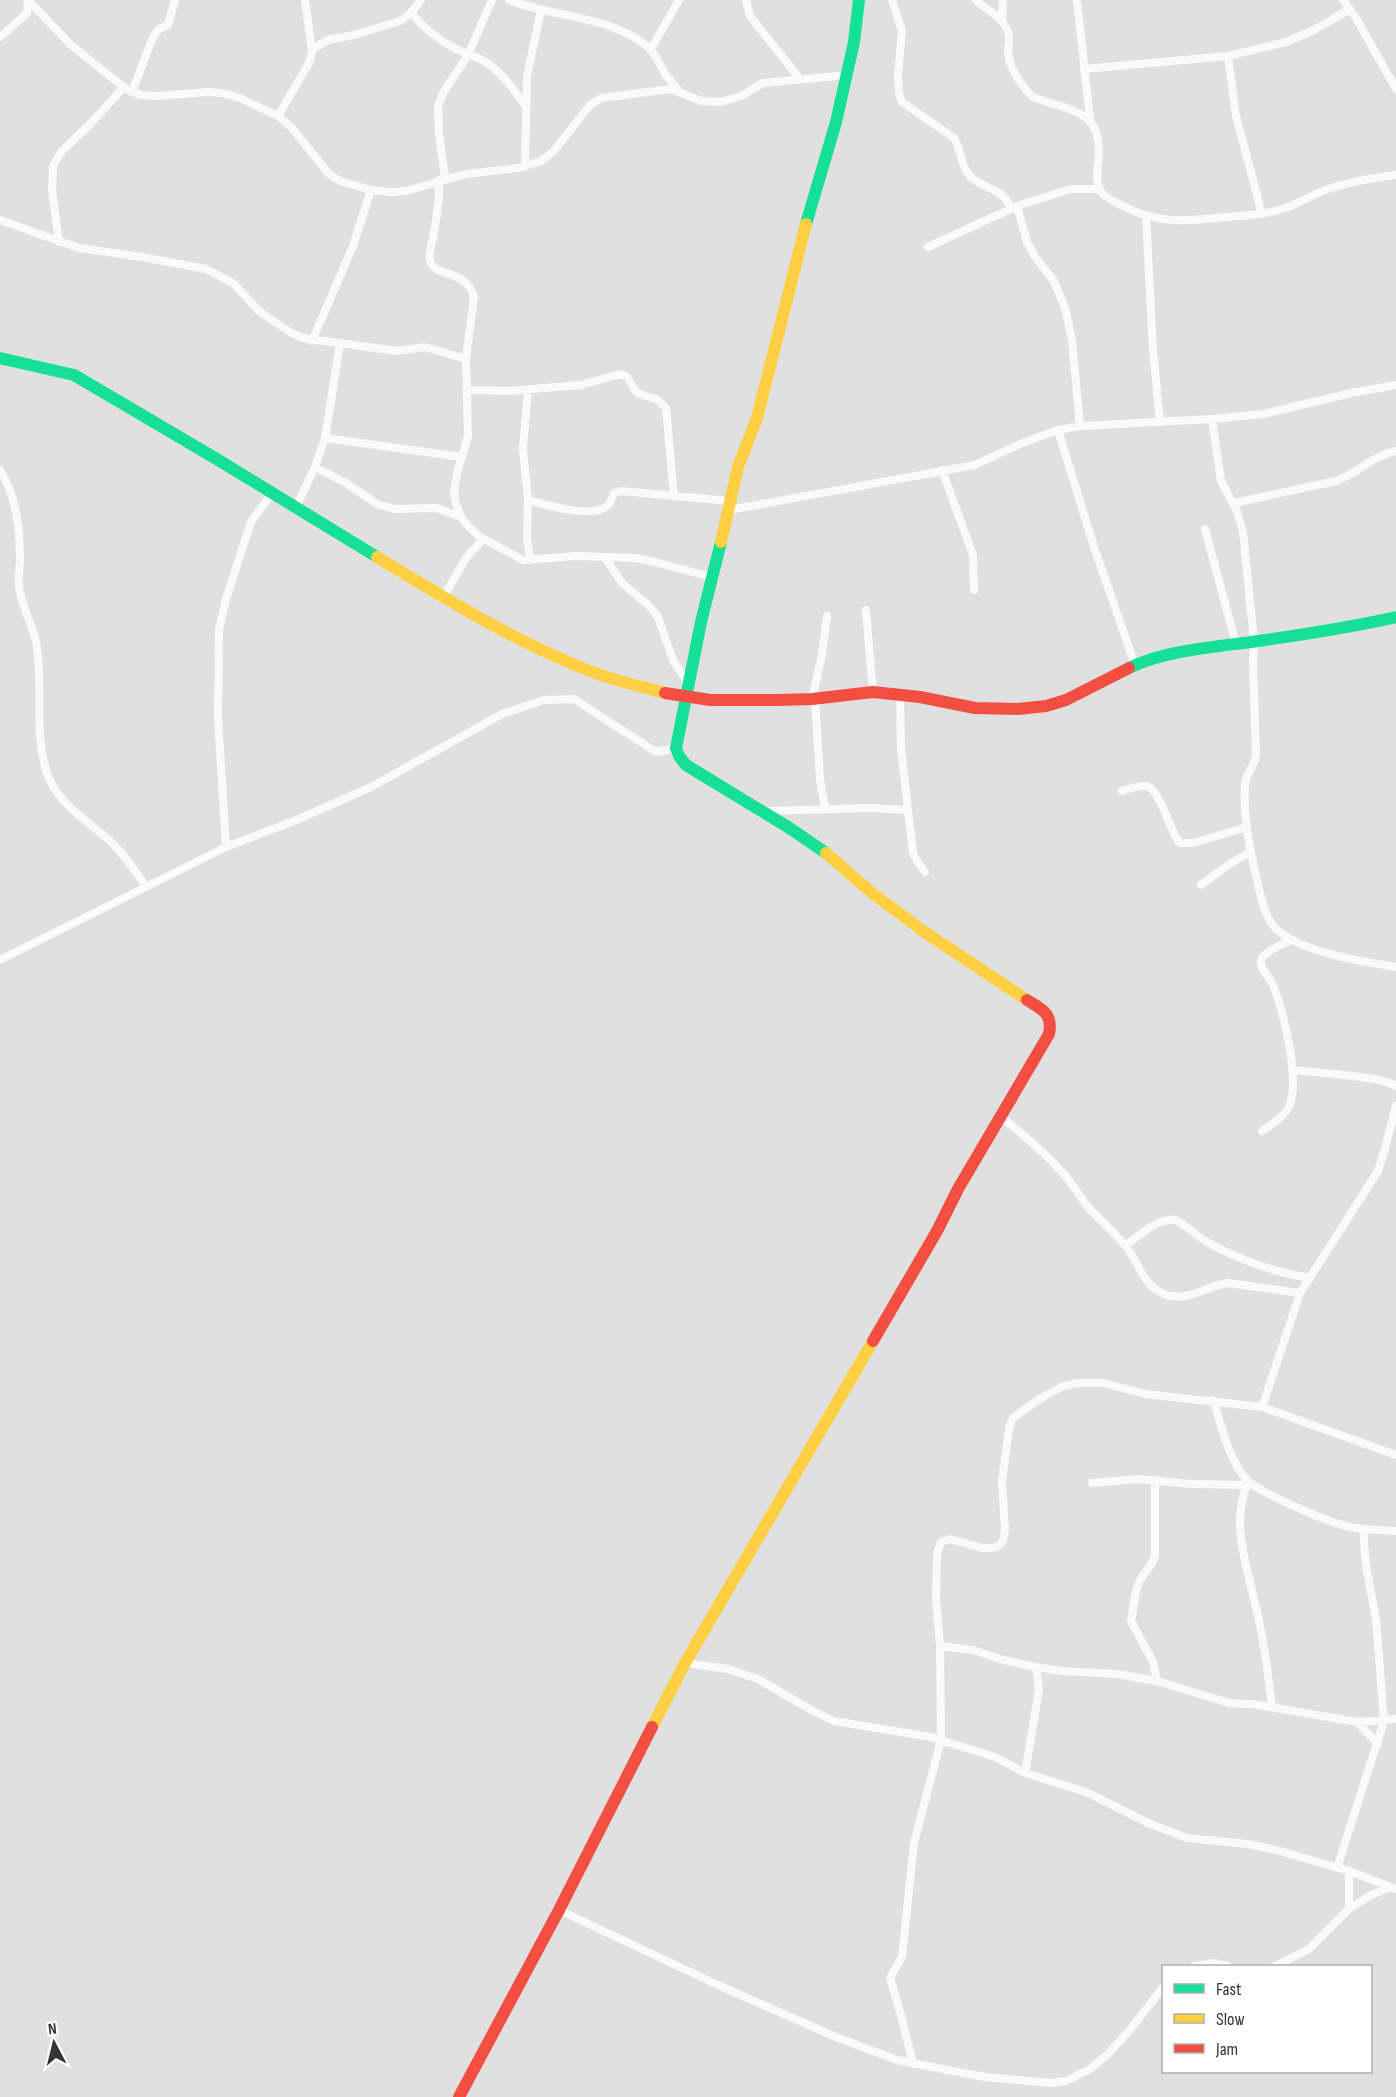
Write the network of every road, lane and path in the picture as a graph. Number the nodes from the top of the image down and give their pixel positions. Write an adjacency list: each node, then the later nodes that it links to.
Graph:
1 (28, 0): 17 (street); 18 (street)
2 (175, 0): 29 (street)
3 (306, 0): 23 (street)
4 (421, 0): 19 (street)
5 (492, 0): 24 (street)
6 (509, 0): 16 (street)
7 (679, 0): 22 (street)
8 (746, 0): 28 (street)
9 (859, 0): 27 (street)
10 (892, 0): 40 (street)
11 (976, 0): 20 (street)
12 (1003, 0): 20 (street)
13 (1077, 0): 26 (street)
14 (1344, 0): 15 (street)
15 (1350, 9): 25 (street); 30 (street)
16 (541, 10): 22 (street); 32 (street)
17 (27, 12): 18 (street); 21 (street)
18 (41, 13): 29 (street)
19 (411, 13): 23 (street); 24 (street)
20 (1002, 21): 34 (street)
21 (0, 37)
22 (651, 49): 31 (street)
23 (312, 50): 33 (street)
24 (468, 55): 32 (street); 37 (street)
25 (1228, 56): 26 (street); 41 (street)
26 (1084, 69): 34 (street)
27 (847, 75): 28 (street); 67 (street)
28 (800, 79): 31 (street)
29 (128, 89): 33 (street); 44 (street)
30 (1396, 89)
31 (680, 92): 35 (street)
32 (525, 105): 35 (street)
33 (278, 116): 39 (street)
34 (1090, 119): 38 (street)
35 (525, 167): 37 (street)
36 (1396, 175): 41 (street)
37 (442, 179): 39 (street); 49 (street)
38 (1100, 189): 40 (street); 42 (street)
39 (371, 190): 46 (street)
40 (1014, 207): 45 (street); 55 (street)
41 (1262, 214): 42 (street)
42 (1146, 216): 54 (street)
43 (0, 220): 44 (street)
44 (59, 242): 46 (street)
45 (928, 247)
46 (312, 341): 47 (street)
47 (340, 344): 49 (street); 57 (street)
48 (0, 358): 63 (street)
49 (466, 358): 52 (street)
50 (1396, 385): 53 (street)
51 (528, 389): 52 (street); 64 (street); 65 (street)
52 (467, 390): 59 (street)
53 (1212, 419): 54 (street); 66 (street)
54 (1160, 422): 55 (street)
55 (1080, 426): 56 (street)
56 (1058, 430): 62 (street); 82 (street)
57 (325, 438): 59 (street); 60 (street)
58 (1396, 451): 66 (street)
59 (462, 457): 69 (street)
60 (315, 467): 68 (street); 69 (street)
61 (0, 470): 98 (street)
62 (942, 470): 67 (street); 75 (street)
63 (272, 494): 68 (street); 94 (street)
64 (674, 497): 65 (street); 67 (street)
65 (528, 500): 73 (street)
66 (1234, 503): 80 (street)
67 (730, 505): 74 (street)
68 (296, 507): 76 (street)
69 (461, 517): 71 (street)
70 (1205, 529): 81 (street)
71 (483, 539): 73 (street); 76 (street)
72 (606, 559): 73 (street); 74 (street); 83 (street)
73 (530, 560)
74 (712, 577): 83 (street)
75 (974, 590)
76 (444, 596): 86 (street)
77 (866, 610): 84 (street)
78 (827, 616): 87 (street)
79 (1396, 617): 80 (street)
80 (1254, 642): 81 (street); 93 (street)
81 (1236, 644): 82 (street)
82 (1135, 665): 85 (street)
83 (689, 685): 86 (street)
84 (873, 692): 85 (street); 87 (street)
85 (900, 694): 91 (street)
86 (687, 698): 87 (street); 88 (street)
87 (814, 699): 90 (street)
88 (676, 748): 92 (street); 94 (street)
89 (1122, 790): 93 (street)
90 (825, 808): 91 (street); 92 (street)
91 (908, 810): 96 (street)
92 (763, 812): 105 (street)
93 (1247, 827): 95 (street)
94 (226, 847): 98 (street)
95 (1251, 852): 97 (street); 99 (street)
96 (925, 872)
97 (1201, 885)
98 (146, 887): 100 (street)
99 (1290, 940): 101 (street); 102 (street)
100 (1, 958)
101 (1396, 967)
102 (1293, 1070): 103 (street); 106 (street)
103 (1396, 1086)
104 (1396, 1106): 108 (street)
105 (1000, 1116): 107 (street); 119 (street)
106 (1262, 1131)
107 (1126, 1245): 108 (street); 109 (street)
108 (1310, 1278): 109 (street)
109 (1300, 1293): 111 (street)
110 (1213, 1400): 111 (street); 115 (street); 118 (street)
111 (1262, 1407): 112 (street)
112 (1396, 1455)
113 (1155, 1480): 114 (street); 115 (street); 121 (street)
114 (1092, 1483)
115 (1247, 1483): 116 (street); 122 (street)
116 (1363, 1530): 117 (street); 124 (street)
117 (1396, 1531)
118 (940, 1646): 120 (street); 126 (street)
119 (685, 1663): 126 (street); 133 (street)
120 (1036, 1667): 121 (street); 128 (street)
121 (1157, 1681): 122 (street)
122 (1272, 1707): 125 (street)
123 (1396, 1719): 124 (street)
124 (1384, 1721): 125 (street); 127 (street)
125 (1357, 1722): 127 (street)
126 (941, 1740): 128 (street); 138 (street)
127 (1377, 1744): 129 (street)
128 (1025, 1773): 129 (street)
129 (1337, 1868): 130 (street)
130 (1349, 1871): 131 (street); 132 (street)
131 (1393, 1888): 132 (street)
132 (1349, 1909): 136 (street)
133 (560, 1910): 138 (street); 139 (street)
134 (1201, 1965): 135 (street)
135 (1223, 1965)
136 (1277, 1965)
137 (1162, 1989): 138 (street)
138 (912, 2064)
139 (459, 2097)

